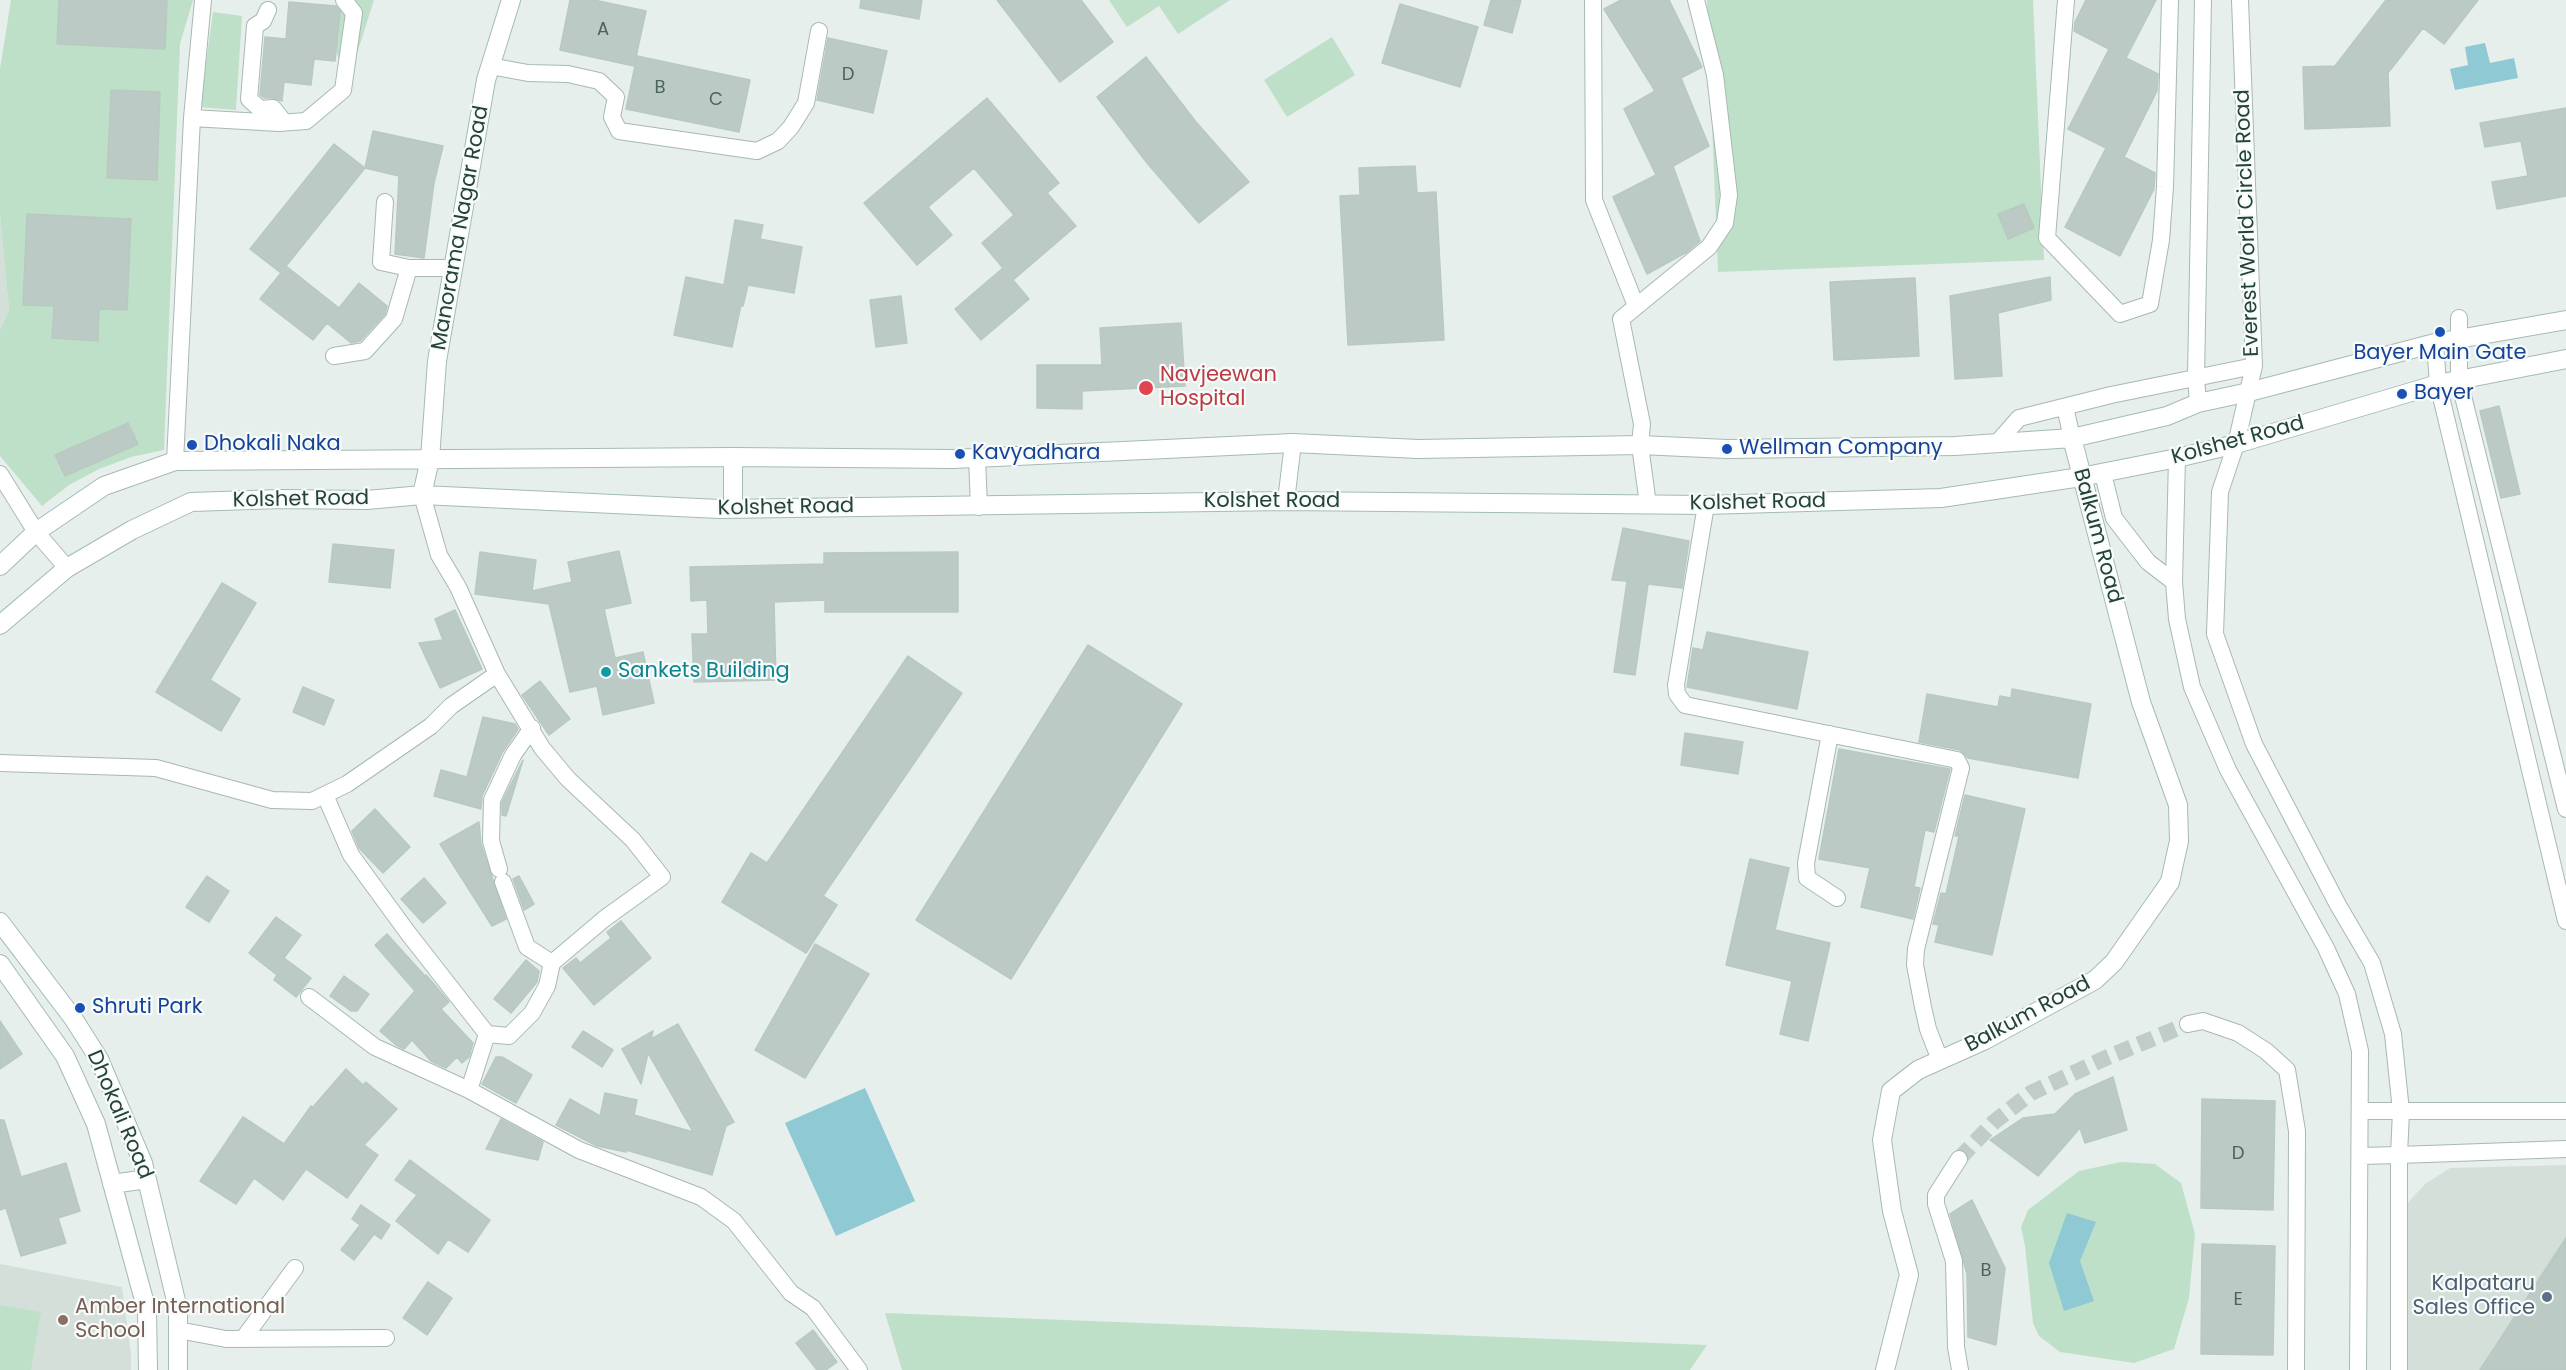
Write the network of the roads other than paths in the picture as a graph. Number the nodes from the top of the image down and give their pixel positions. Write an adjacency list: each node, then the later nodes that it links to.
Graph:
1 (202, 0): 13 (street)
2 (344, 0): 14 (street)
3 (511, 0): 12 (street, Manorama Nagar Road)
4 (1593, 0): 18 (street)
5 (1696, 0): 18 (street)
6 (2066, 0): 7 (street)
7 (2170, 0)
8 (2203, 0): 26 (street, Everest World Circle Road)
9 (2240, 0): 25 (street, Everest World Circle Road)
10 (268, 10): 14 (street)
11 (819, 31): 12 (street)
12 (490, 66): 17 (street, Manorama Nagar Road)
13 (192, 118): 14 (street); 41 (street)
14 (279, 123)
15 (385, 202): 16 (street)
16 (409, 268): 17 (street); 23 (street)
17 (454, 268): 40 (street, Manorama Nagar Road)
18 (1636, 306): 36 (street)
19 (2458, 318): 21 (street)
20 (2566, 320): 21 (street, Kolshet Road)
21 (2457, 339): 22 (street, Kolshet Road); 27 (street)
22 (2435, 343): 28 (street); 29 (street, Kolshet Road)
23 (334, 356)
24 (2566, 359): 27 (street, Kolshet Road)
25 (2254, 366): 26 (street); 29 (street, Everest World Circle Road)
26 (2196, 377): 30 (street, Everest World Circle Road); 31 (street)
27 (2459, 380): 28 (street, Kolshet Road); 42 (street)
28 (2438, 384): 35 (street, Kolshet Road); 45 (street)
29 (2249, 392): 30 (street, Kolshet Road); 35 (street, Everest World Circle Road)
30 (2198, 403): 32 (street, Kolshet Road)
31 (2065, 407): 32 (street); 34 (street)
32 (2072, 438): 34 (street, Kolshet Road); 46 (street, Balkum Road)
33 (1293, 443): 36 (street, Kolshet Road); 38 (street, Kolshet Road); 48 (street)
34 (1997, 443): 36 (street, Kolshet Road)
35 (2236, 444): 39 (street, Kolshet Road); 76 (street, Everest World Circle Road)
36 (1640, 446): 49 (street)
37 (733, 457): 38 (street, Kolshet Road); 40 (street, Kolshet Road); 52 (street)
38 (977, 458): 51 (street)
39 (2177, 458): 44 (street, Kolshet Road); 56 (street)
40 (430, 459): 41 (street, Kolshet Road); 47 (street, Manorama Nagar Road)
41 (175, 461): 53 (street, Kolshet Road)
42 (2482, 471): 45 (street); 63 (street)
43 (0, 474): 53 (street)
44 (2103, 474): 46 (street, Kolshet Road); 56 (street)
45 (2460, 475): 65 (street)
46 (2081, 477): 50 (street, Kolshet Road); 72 (street, Balkum Road)
47 (422, 495): 52 (street, Kolshet Road); 55 (street, Kolshet Road); 58 (street)
48 (1286, 501): 49 (street, Kolshet Road); 51 (street, Kolshet Road)
49 (1647, 505): 50 (street, Kolshet Road)
50 (1706, 505): 60 (street)
51 (979, 507): 52 (street, Kolshet Road)
52 (733, 509)
53 (36, 532): 54 (street, Kolshet Road); 55 (street)
54 (0, 566)
55 (67, 568): 57 (street, Kolshet Road)
56 (2174, 582): 74 (street)
57 (0, 625)
58 (497, 674): 59 (street); 62 (street)
59 (532, 728): 67 (street); 67 (street)
60 (1830, 734): 64 (street); 72 (street)
61 (0, 763): 62 (street)
62 (325, 795): 71 (street)
63 (2566, 809)
64 (1837, 898)
65 (2566, 921)
66 (0, 922): 81 (street, Dhokali Road)
67 (552, 963): 71 (street)
68 (0, 964): 82 (street, Dhokali Road)
69 (309, 997): 73 (street)
70 (2188, 1024): 93 (street)
71 (488, 1034): 73 (street)
72 (1940, 1060): 91 (street, Balkum Road)
73 (469, 1090): 90 (street)
74 (2361, 1111): 76 (street); 79 (street)
75 (2566, 1111): 76 (street)
76 (2401, 1112): 78 (street, Everest World Circle Road)
77 (2566, 1149): 78 (street)
78 (2399, 1155): 79 (street); 95 (street, Everest World Circle Road)
79 (2360, 1156): 94 (street)
80 (1959, 1159): 92 (street)
81 (147, 1179): 82 (street); 84 (street, Dhokali Road)
82 (112, 1184): 87 (street, Dhokali Road)
83 (295, 1268): 86 (street)
84 (178, 1330): 86 (street); 88 (street, Dhokali Road)
85 (386, 1338): 86 (street)
86 (243, 1339)
87 (149, 1351): 88 (street); 89 (street, Dhokali Road)
88 (178, 1361)
89 (148, 1370)
90 (859, 1370)
91 (1885, 1370)
92 (1960, 1370)
93 (2296, 1370)
94 (2358, 1370)
95 (2399, 1370)

